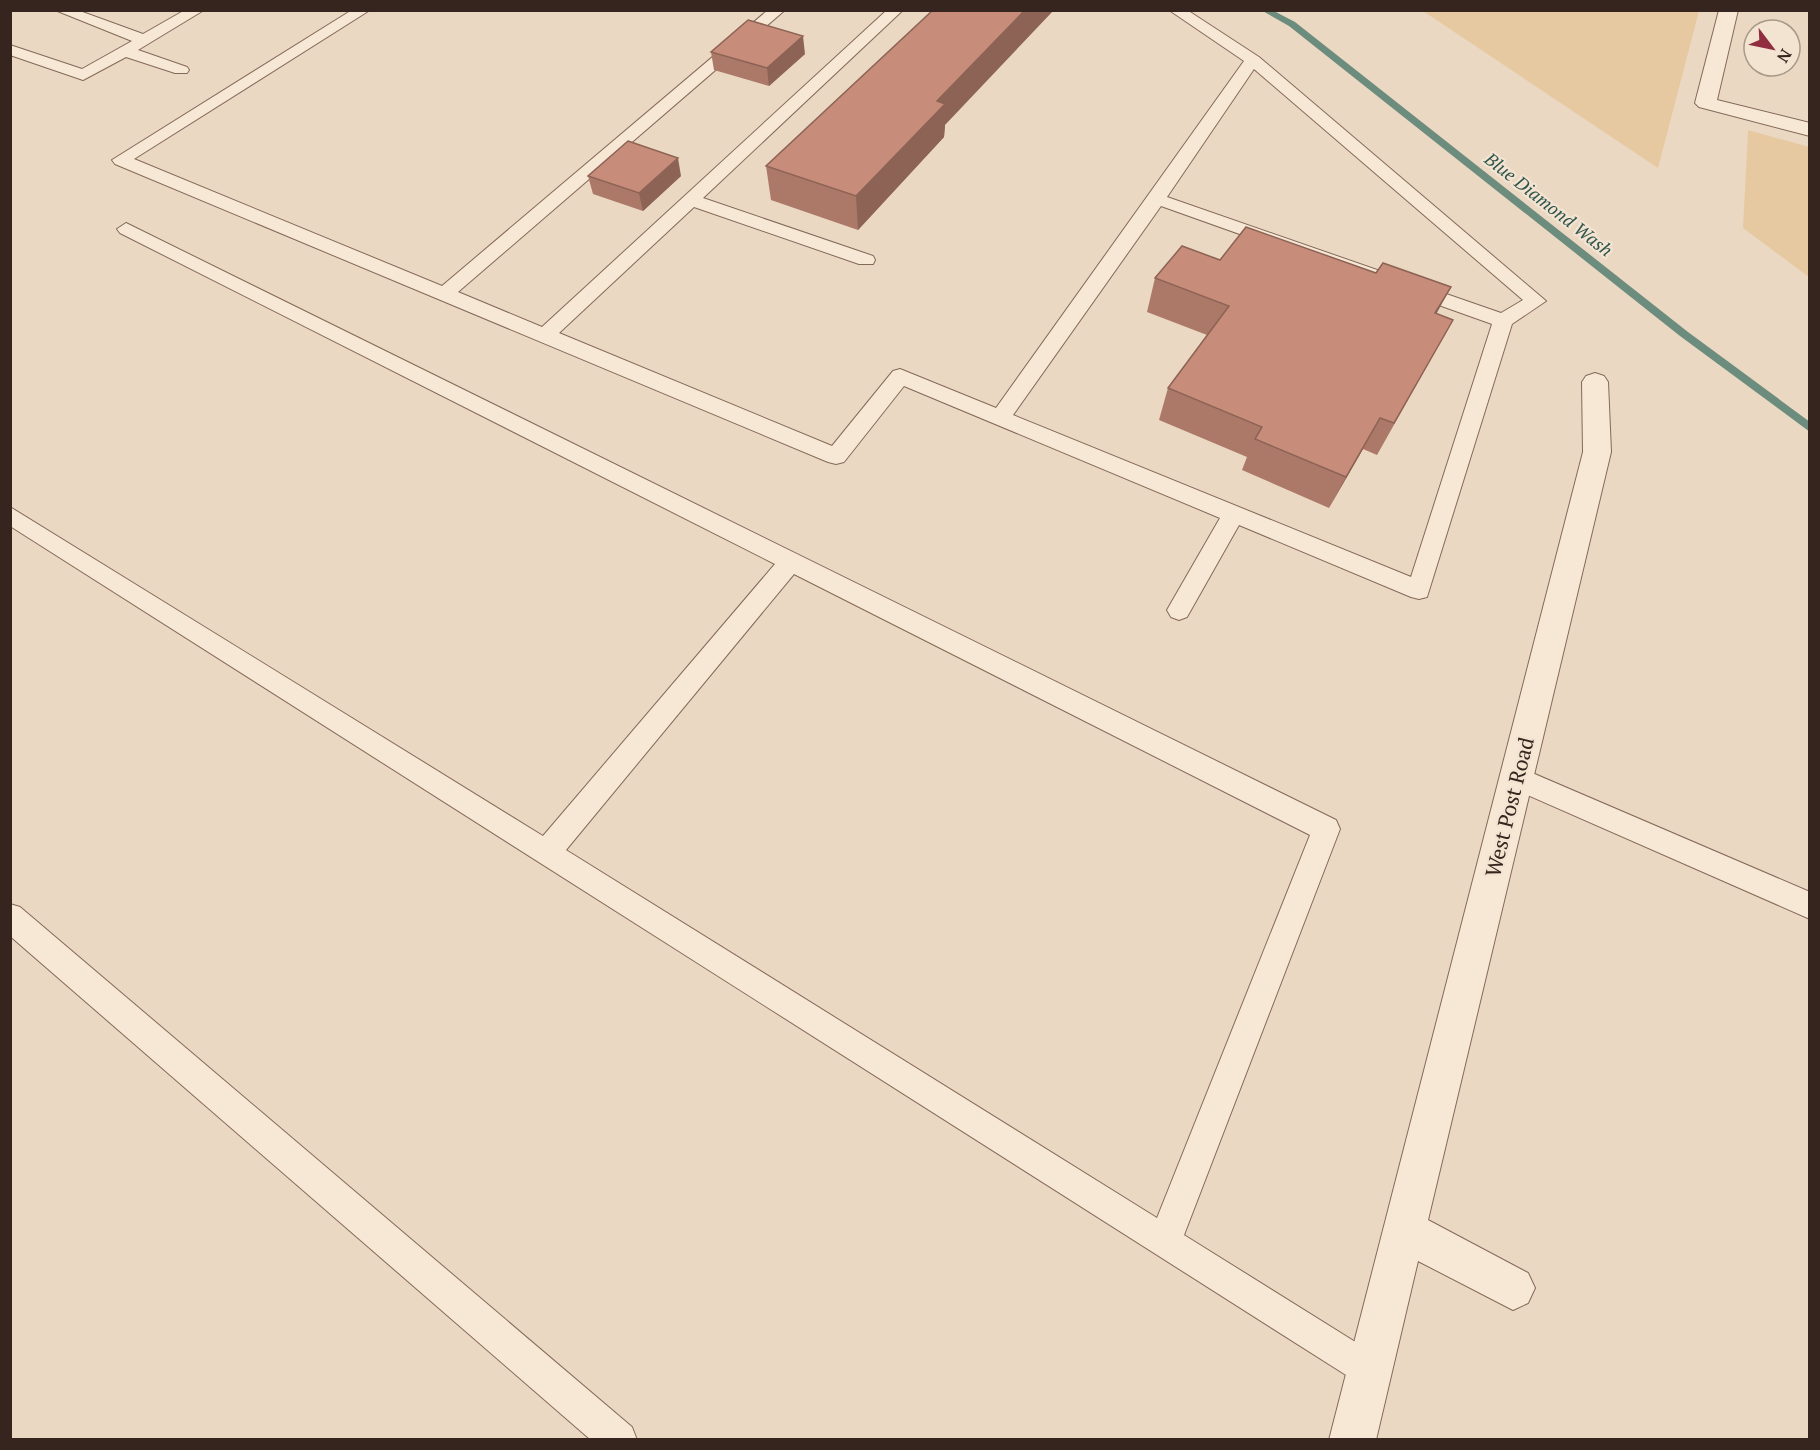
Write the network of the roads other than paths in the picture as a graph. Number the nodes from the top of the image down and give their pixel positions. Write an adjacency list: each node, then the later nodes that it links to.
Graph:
1 (62, 10): 8 (lane)
2 (197, 10): 8 (lane)
3 (363, 10): 18 (lane)
4 (778, 10): 18 (lane)
5 (896, 10): 15 (lane)
6 (1176, 10): 11 (lane)
7 (1729, 10): 13 (street)
8 (146, 40): 10 (lane)
9 (10, 50): 10 (lane)
10 (125, 51): 12 (lane)
11 (1253, 60): 14 (lane); 19 (lane)
12 (181, 70)
13 (1809, 130)
14 (1157, 199): 19 (lane); 22 (lane)
15 (690, 200): 17 (lane); 20 (lane)
16 (126, 229): 25 (lane)
17 (866, 260)
18 (446, 293): 20 (lane)
19 (1503, 321): 23 (lane)
20 (546, 334): 22 (lane)
21 (1595, 382): 27 (street, West Post Road)
22 (1000, 418): 23 (lane)
23 (1234, 514): 26 (lane)
24 (10, 515): 28 (lane)
25 (791, 562): 28 (lane); 32 (lane)
26 (1179, 610)
27 (1516, 778): 29 (lane); 31 (street, West Post Road)
28 (547, 852): 32 (lane)
29 (1809, 906)
30 (10, 917): 35 (lane)
31 (1404, 1230): 33 (street); 34 (street, West Post Road)
32 (1165, 1240): 34 (lane)
33 (1513, 1288)
34 (1369, 1370): 36 (street, West Post Road)
35 (620, 1440)
36 (1352, 1440)

